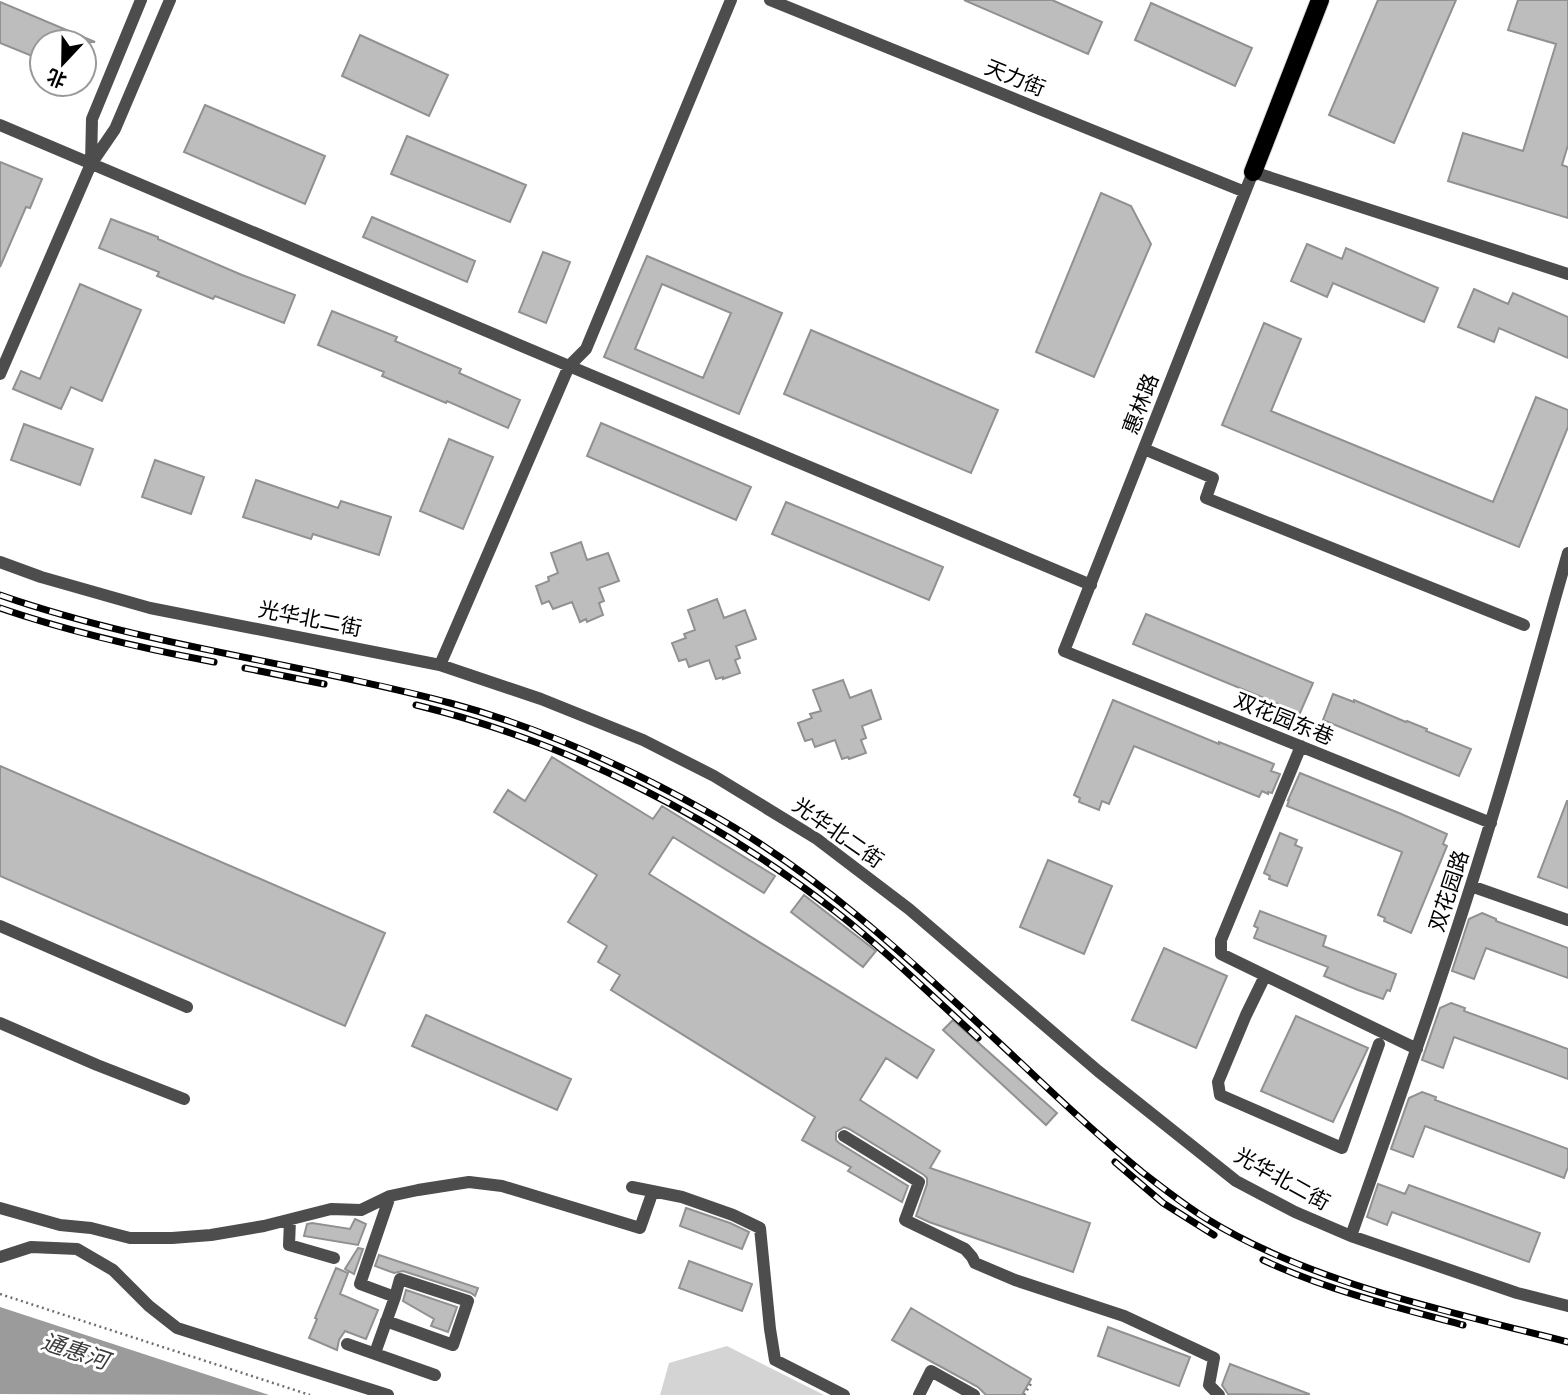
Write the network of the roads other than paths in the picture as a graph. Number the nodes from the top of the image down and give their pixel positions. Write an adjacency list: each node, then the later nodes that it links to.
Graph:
1 (141, 0): 7 (street)
2 (170, 0): 7 (street)
3 (732, 0): 11 (street)
4 (770, 0): 9 (street, 天力街)
5 (1320, 0): 8 (main road)
6 (0, 125): 7 (street)
7 (91, 164): 11 (street); 12 (street)
8 (1253, 172): 9 (street, 惠林路); 10 (street)
9 (1245, 192): 13 (street, 惠林路)
10 (1568, 274)
11 (569, 366): 16 (street); 19 (street)
12 (0, 374)
13 (1144, 449): 16 (street, 惠林路); 17 (street)
14 (1568, 553): 21 (street, 双花园路)
15 (0, 562): 19 (street, 光华北二街)
16 (1091, 585): 18 (street, 惠林路)
17 (1524, 625)
18 (1064, 651): 20 (street, 双花园东巷)
19 (440, 665): 37 (street, 光华北二街)
20 (1301, 746): 21 (street, 双花园东巷); 25 (street)
21 (1491, 823): 22 (street, 双花园路)
22 (1471, 886): 23 (street); 29 (street, 双花园路)
23 (1568, 920)
24 (0, 926): 26 (street)
25 (1265, 975): 28 (street); 29 (street)
26 (187, 1007)
27 (0, 1023): 30 (street)
28 (1379, 1044)
29 (1417, 1049): 37 (street, 双花园路)
30 (184, 1099)
31 (844, 1136): 50 (street)
32 (632, 1187): 33 (street)
33 (653, 1191): 34 (street); 47 (street)
34 (390, 1196): 36 (street); 40 (street)
35 (0, 1208): 36 (street)
36 (290, 1220): 39 (street)
37 (1350, 1236): 41 (street, 光华北二街)
38 (0, 1257): 46 (street)
39 (334, 1258)
40 (395, 1297): 42 (street); 42 (street)
41 (1568, 1306)
42 (386, 1321): 44 (street)
43 (347, 1344): 44 (street)
44 (375, 1353): 45 (street)
45 (435, 1375)
46 (388, 1395)
47 (844, 1395)
48 (919, 1395): 49 (street)
49 (974, 1395)
50 (1219, 1395)

